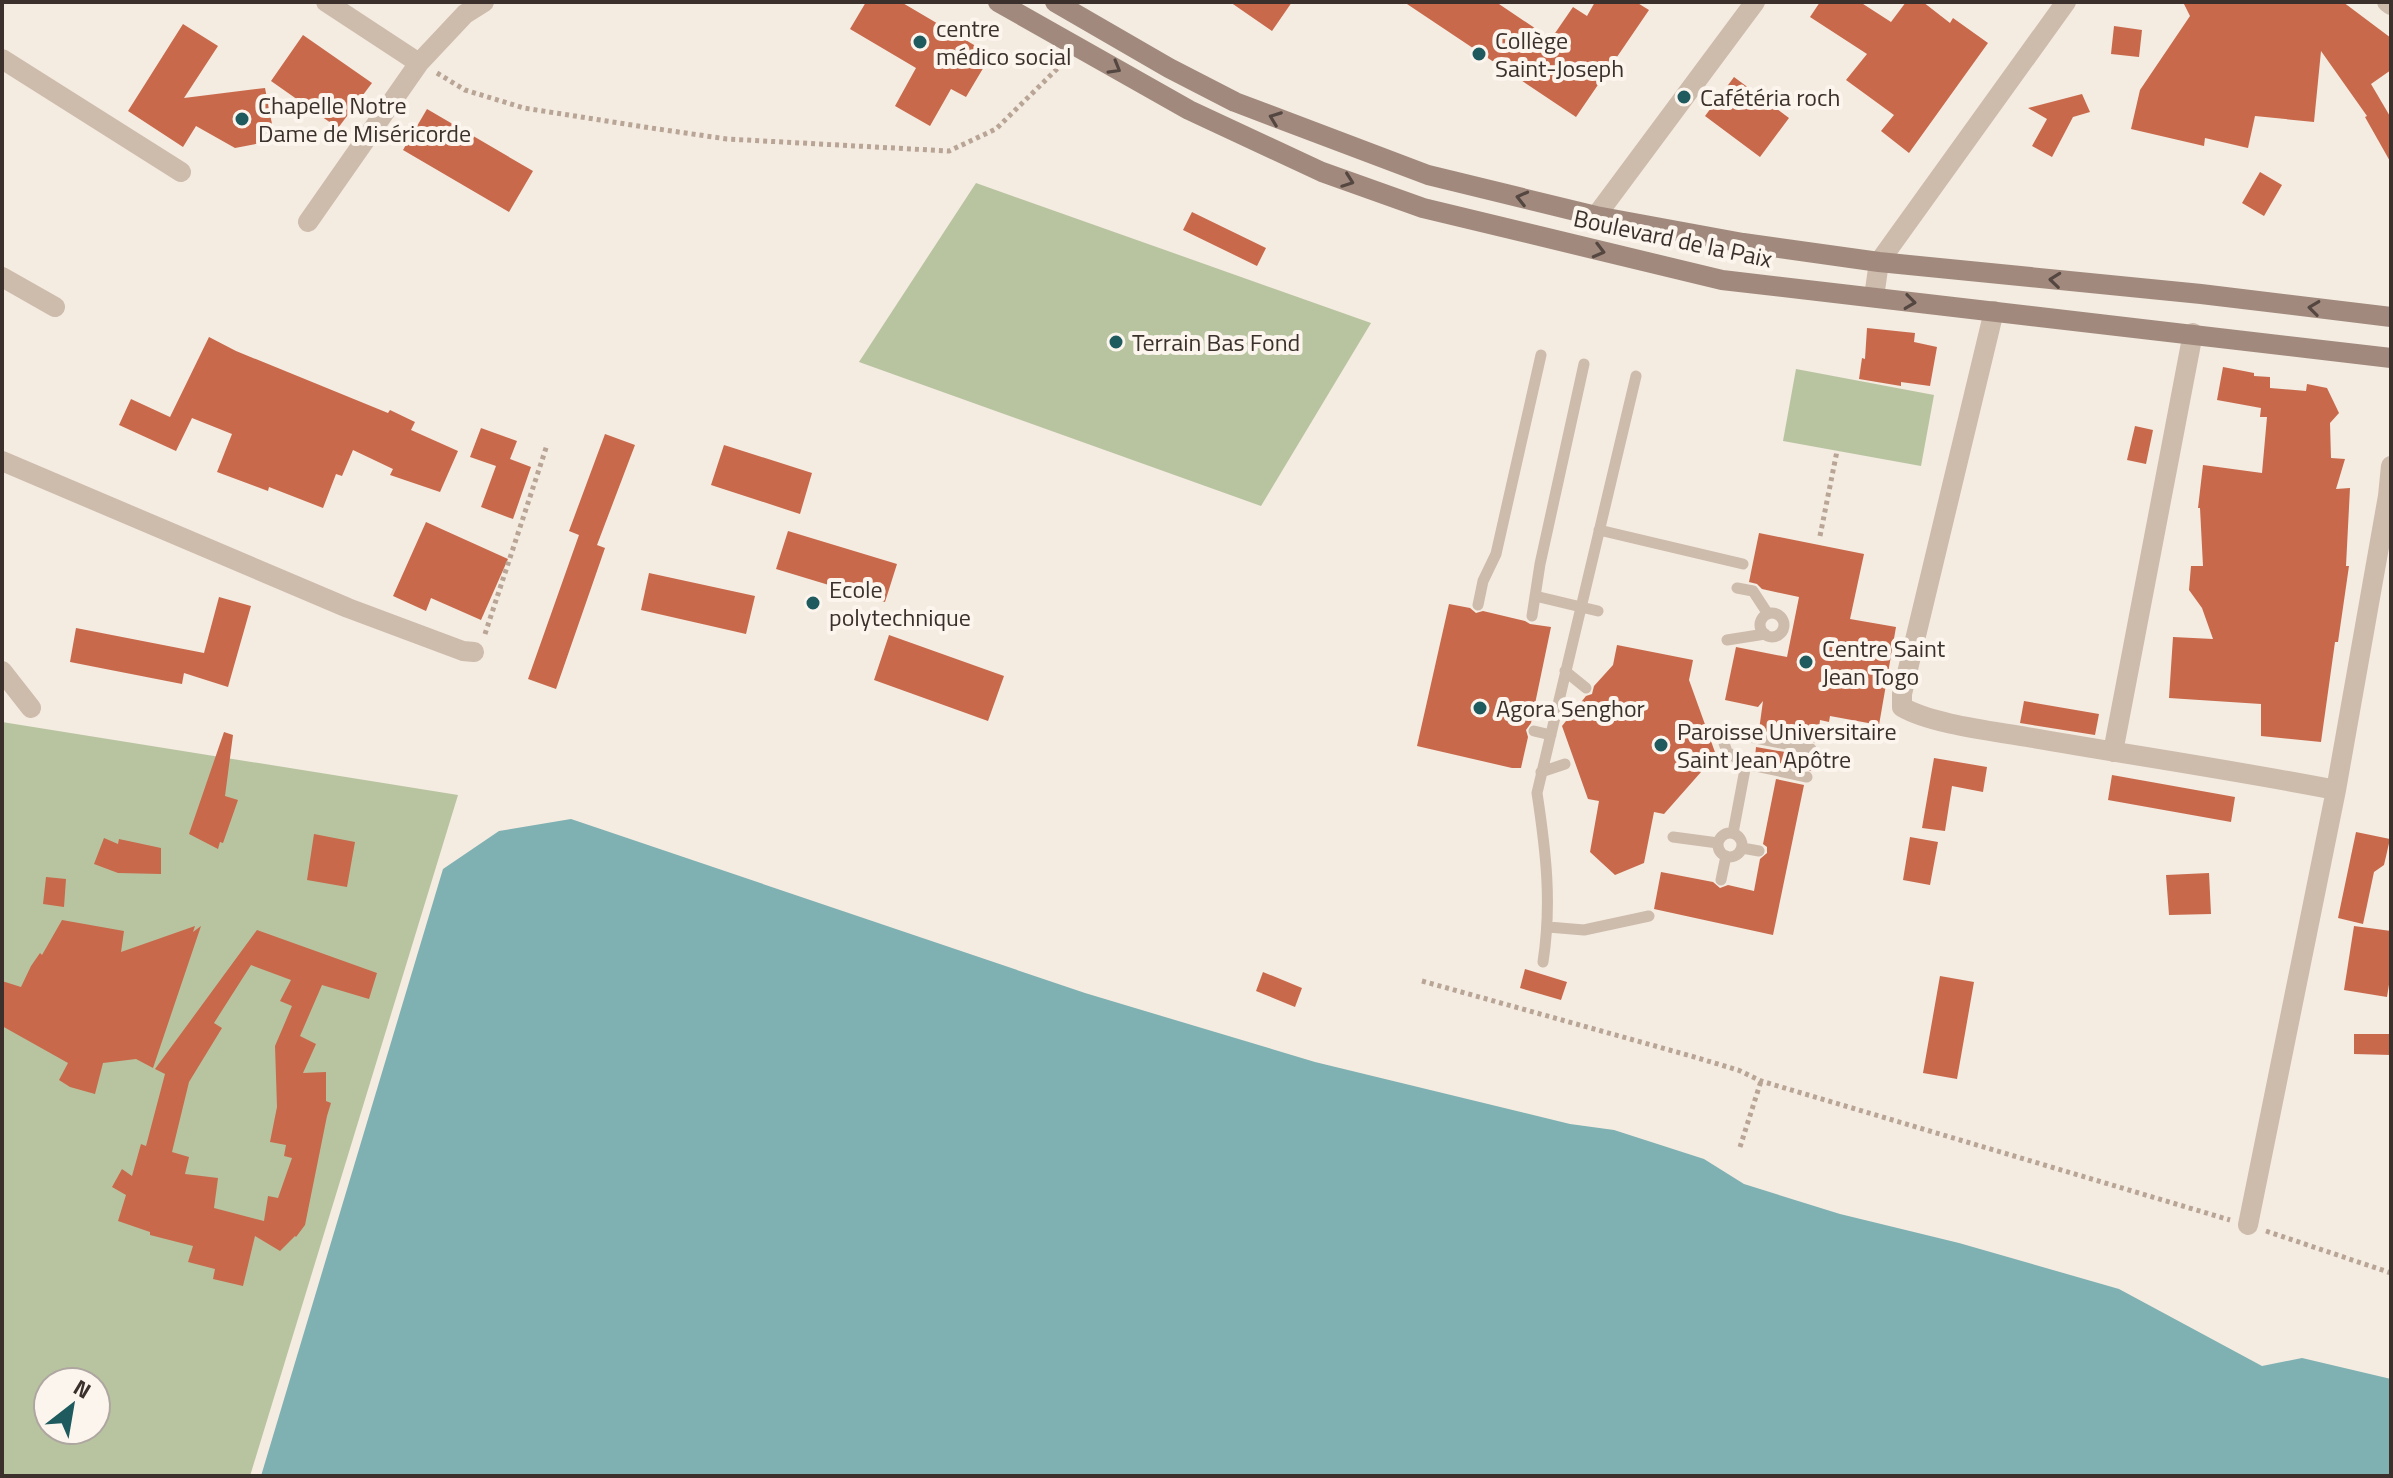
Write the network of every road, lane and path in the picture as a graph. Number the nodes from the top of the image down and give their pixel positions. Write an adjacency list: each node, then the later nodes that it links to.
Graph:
1 (326, 2): 10 (street)
2 (484, 2): 10 (street)
3 (998, 2): 8 (main road, Boulevard de la Paix)
4 (1055, 2): 7 (main road, Boulevard de la Paix)
5 (1755, 2): 12 (street)
6 (2066, 2): 14 (street)
7 (1092, 25): 8 (lane); 12 (main road, Boulevard de la Paix, one-way to 7)
8 (1078, 47): 10 (path); 16 (main road, Boulevard de la Paix, one-way to 16)
9 (2, 59): 11 (street)
10 (419, 63): 13 (street)
11 (181, 172)
12 (1596, 216): 14 (main road, Boulevard de la Paix)
13 (308, 222)
14 (1879, 262): 16 (street); 19 (main road, Boulevard de la Paix, one-way to 14)
15 (2, 277): 17 (street)
16 (1874, 297): 18 (main road, Boulevard de la Paix, one-way to 18)
17 (55, 307)
18 (1994, 311): 20 (main road, Boulevard de la Paix); 50 (street)
19 (2391, 317)
20 (2193, 333): 22 (main road, Boulevard de la Paix); 50 (street)
21 (1541, 355): 35 (lane)
22 (2391, 358)
23 (1584, 364): 34 (lane)
24 (1636, 376): 30 (lane)
25 (547, 445): 42 (path)
26 (1837, 451): 31 (path)
27 (2, 461): 42 (street)
28 (2391, 466): 29 (street)
29 (2390, 496): 55 (street)
30 (1599, 530): 32 (lane); 36 (lane)
31 (1820, 536)
32 (1743, 564)
33 (1737, 588): 38 (lane)
34 (1535, 596): 36 (lane); 39 (lane)
35 (1478, 605)
36 (1581, 607): 37 (lane); 44 (lane)
37 (1598, 611)
38 (1768, 614): 40 (lane); 40 (lane)
39 (1532, 616)
40 (1765, 634): 41 (lane)
41 (1727, 640)
42 (474, 652)
43 (2, 671): 46 (street)
44 (1565, 671): 45 (lane); 48 (lane)
45 (1586, 688)
46 (31, 708)
47 (1534, 731): 48 (lane)
48 (1551, 735): 53 (lane)
49 (1811, 749): 52 (lane)
50 (2113, 752): 55 (street)
51 (1565, 764): 53 (lane)
52 (1746, 764): 54 (lane); 56 (lane)
53 (1541, 772): 64 (lane)
54 (1807, 777)
55 (2336, 790): 69 (street)
56 (1733, 833): 58 (lane); 59 (lane)
57 (1673, 837): 58 (lane)
58 (1718, 843): 61 (lane)
59 (1742, 848): 60 (lane); 61 (lane)
60 (1759, 851)
61 (1726, 856): 62 (lane)
62 (1721, 880)
63 (1649, 916): 64 (lane)
64 (1548, 927): 65 (lane)
65 (1543, 962)
66 (1422, 981): 67 (path)
67 (1761, 1081): 68 (path); 69 (path)
68 (1740, 1147)
69 (2248, 1225): 70 (path)
70 (2391, 1273)

